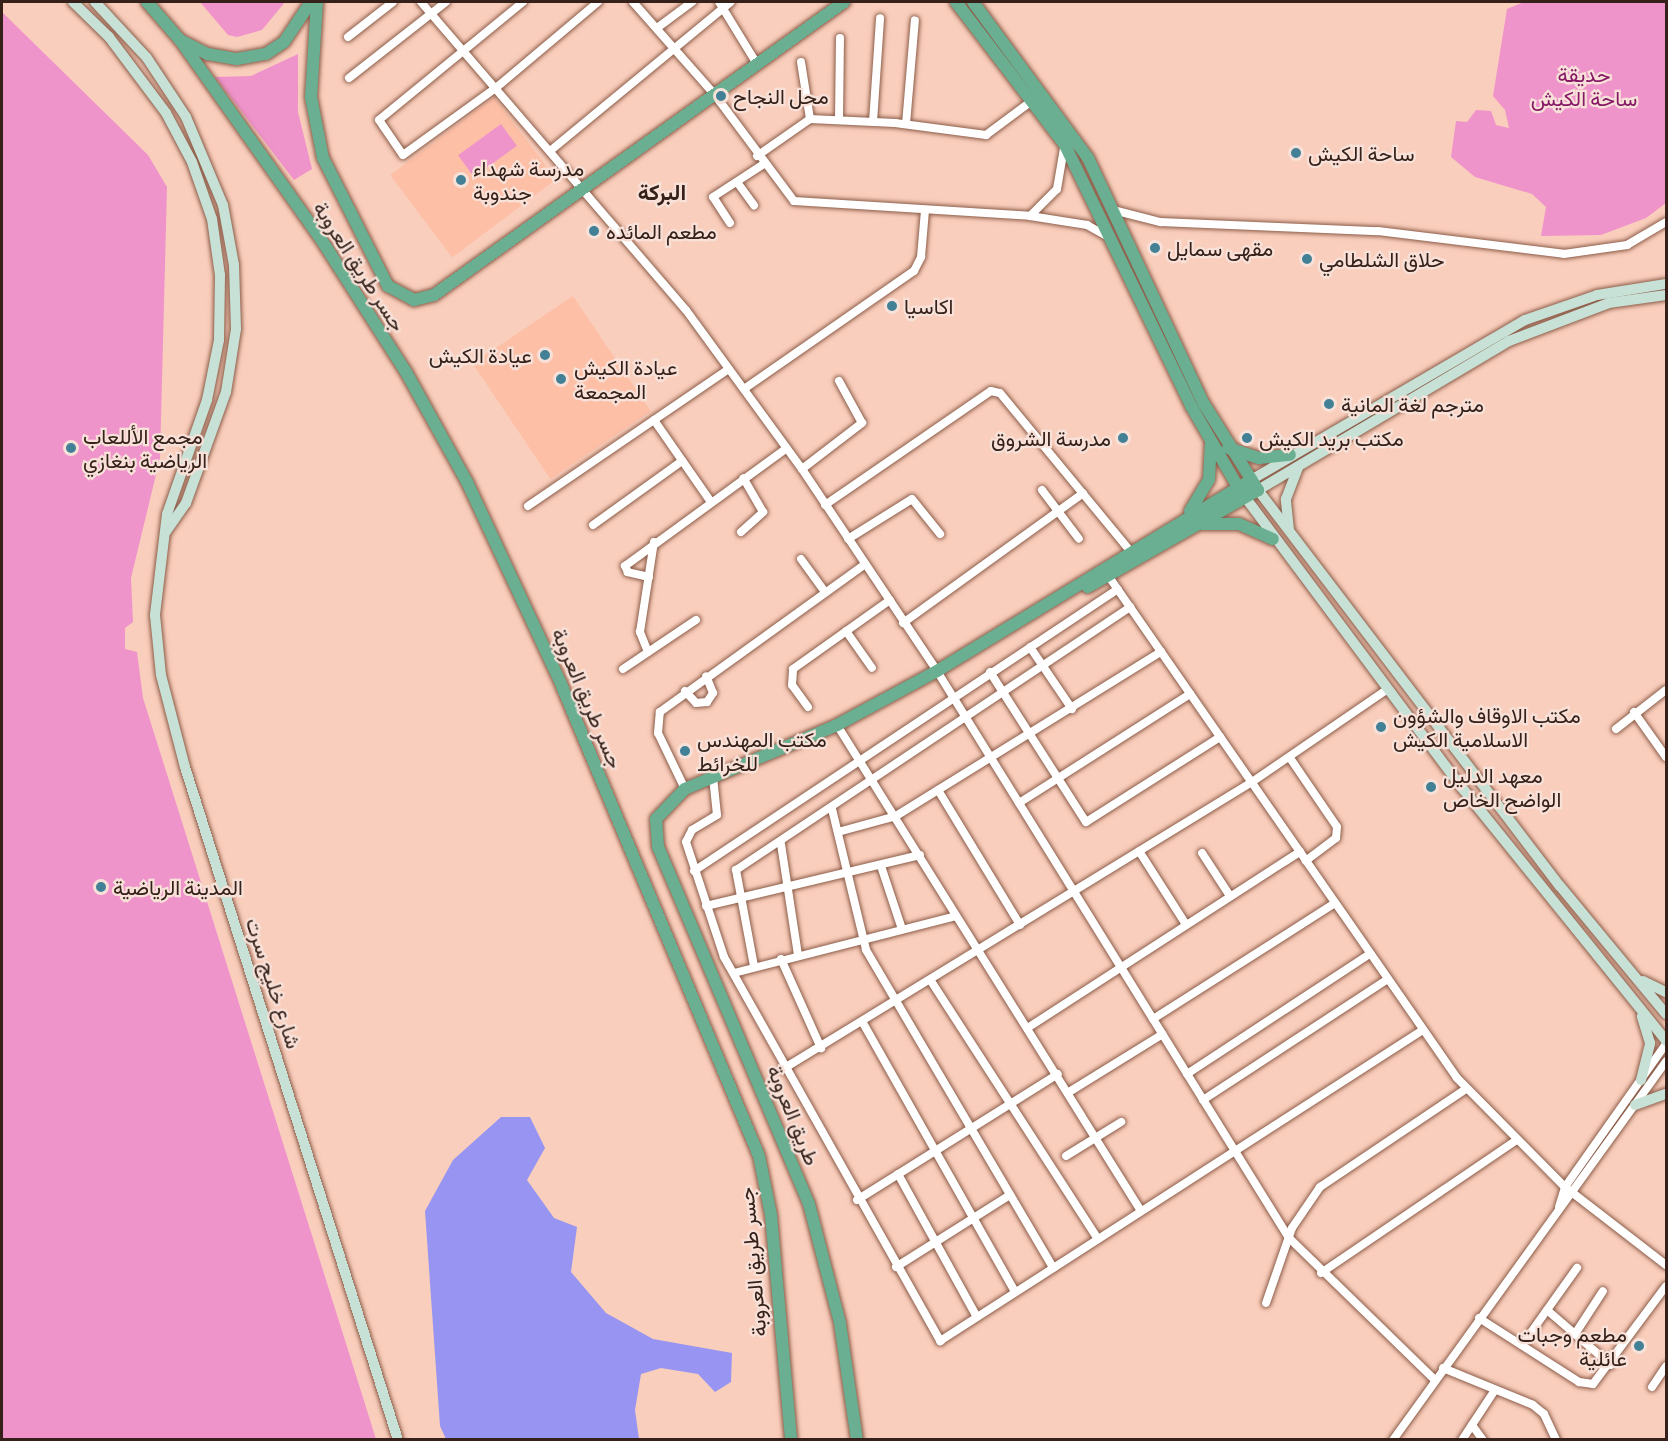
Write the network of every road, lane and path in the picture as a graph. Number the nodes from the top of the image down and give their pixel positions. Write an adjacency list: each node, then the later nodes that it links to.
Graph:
1 (73, 2): 77 (main road, شارع خليج سرت)
2 (95, 2): 77 (main road, شارع خليج سرت)
3 (147, 2): 24 (highway, جسر طريق العروبة)
4 (311, 2): 24 (highway)
5 (317, 2): 42 (highway)
6 (393, 2): 22 (street)
7 (421, 2): 18 (street)
8 (446, 2): 18 (street)
9 (523, 2): 26 (street)
10 (598, 2): 30 (street)
11 (633, 2): 21 (street)
12 (692, 2): 21 (street)
13 (731, 2): 17 (street)
14 (840, 2): 28 (highway)
15 (956, 2): 32 (highway)
16 (973, 2): 45 (highway)
17 (720, 5): 25 (street); 28 (street)
18 (431, 14): 26 (street); 29 (street)
19 (880, 18): 35 (street)
20 (915, 20): 36 (street)
21 (657, 28): 25 (street)
22 (348, 37)
23 (840, 38): 34 (street)
24 (180, 40): 226 (highway, جسر طريق العروبة)
25 (675, 47): 31 (street); 38 (street)
26 (464, 50): 30 (street); 30 (street)
27 (801, 62): 33 (street)
28 (757, 64): 31 (highway)
29 (349, 78)
30 (497, 87): 38 (street)
31 (714, 95): 39 (street); 42 (highway)
32 (1033, 100): 36 (street); 37 (highway)
33 (810, 119): 34 (street); 39 (street)
34 (839, 119): 35 (street)
35 (873, 122): 36 (street)
36 (906, 124)
37 (1065, 145): 46 (street); 49 (highway)
38 (550, 151): 42 (street)
39 (757, 156): 40 (street)
40 (762, 165): 41 (street); 44 (street)
41 (737, 182): 43 (street); 48 (street)
42 (583, 188): 54 (street)
43 (754, 205)
44 (925, 210): 46 (street); 56 (street)
45 (1113, 210): 47 (street); 60 (highway)
46 (1030, 216): 49 (street)
47 (1666, 222)
48 (730, 223)
49 (1109, 238): 58 (highway)
50 (1666, 275): 52 (main road)
51 (1666, 284): 52 (main road)
52 (1646, 286): 61 (main road)
53 (1666, 295): 63 (main road)
54 (729, 369): 56 (street); 57 (street)
55 (839, 381): 64 (street)
56 (744, 389): 59 (street)
57 (654, 420): 62 (street); 72 (street)
58 (1211, 443): 68 (highway); 74 (highway)
59 (787, 448): 64 (street); 65 (street)
60 (1228, 448): 61 (highway); 66 (highway)
61 (1290, 455): 66 (main road)
62 (682, 461): 70 (street); 76 (street)
63 (1300, 465): 66 (main road); 80 (main road)
64 (802, 469): 71 (street)
65 (743, 478): 70 (street); 78 (street)
66 (1254, 485): 68 (highway); 80 (main road)
67 (1042, 490): 73 (street)
68 (1242, 492): 74 (highway); 75 (highway); 83 (main road)
69 (1083, 493): 71 (street); 73 (street); 85 (street)
70 (711, 502): 84 (street)
71 (825, 505): 81 (street)
72 (528, 506)
73 (1058, 511): 82 (street); 95 (street)
74 (1183, 518): 85 (highway)
75 (1198, 524): 83 (highway); 88 (highway)
76 (593, 525)
77 (165, 532): 225 (main road, شارع خليج سرت)
78 (741, 532)
79 (940, 534): 81 (street)
80 (1290, 536): 161 (main road)
81 (848, 539): 87 (street)
82 (1078, 539)
83 (1273, 539): 106 (main road)
84 (654, 542): 89 (street); 89 (street)
85 (1131, 552): 88 (highway)
86 (801, 559): 91 (street)
87 (865, 564): 91 (street); 92 (street)
88 (1106, 572): 90 (street); 103 (highway)
89 (649, 577): 98 (street)
90 (1118, 589): 93 (street); 97 (street)
91 (825, 592): 105 (street)
92 (890, 600): 95 (street); 96 (street)
93 (1130, 607): 99 (street); 100 (street)
94 (696, 620): 98 (street)
95 (903, 623): 103 (street)
96 (846, 631): 101 (street); 112 (street)
97 (1030, 647): 100 (street); 104 (street)
98 (648, 652): 102 (street)
99 (1161, 652): 110 (street); 113 (street)
100 (1043, 666): 109 (street); 113 (street)
101 (872, 668)
102 (623, 669)
103 (937, 672): 111 (street); 116 (highway)
104 (990, 672): 109 (street); 111 (street)
105 (706, 676): 108 (street); 108 (street)
106 (1388, 689): 122 (street); 166 (main road)
107 (1666, 690): 114 (street)
108 (685, 691): 128 (street)
109 (1003, 691): 115 (street); 118 (street)
110 (1190, 694): 119 (street); 125 (street)
111 (953, 697): 115 (street); 123 (street)
112 (808, 707)
113 (1072, 709): 118 (street)
114 (1634, 712): 117 (street); 120 (street)
115 (966, 718): 121 (street); 126 (street)
116 (837, 725): 123 (street); 124 (highway)
117 (1616, 729)
118 (1031, 735): 121 (street); 125 (street)
119 (1220, 737): 125 (street); 127 (street)
120 (1666, 757)
121 (991, 758): 129 (street); 130 (street)
122 (1290, 758): 127 (street); 139 (street)
123 (858, 759): 126 (street); 141 (street)
124 (713, 777): 128 (highway); 141 (street)
125 (1058, 779): 130 (street)
126 (873, 781): 131 (street); 132 (street)
127 (1251, 782): 135 (street); 136 (street)
128 (685, 789): 227 (highway, طريق العروبة)
129 (938, 790): 132 (street); 151 (street)
130 (1019, 804): 144 (street)
131 (832, 809): 133 (street); 134 (street)
132 (896, 816): 133 (street); 138 (street)
133 (838, 832): 142 (street)
134 (781, 843): 143 (street); 146 (street)
135 (1139, 851): 144 (street); 150 (street)
136 (1300, 852): 139 (street); 145 (street)
137 (1202, 853): 145 (street)
138 (920, 855): 140 (street); 149 (street)
139 (1306, 861): 147 (street)
140 (881, 866): 142 (street); 152 (street)
141 (694, 871): 148 (street)
142 (845, 875): 143 (street); 153 (street)
143 (788, 890): 146 (street); 156 (street)
144 (1074, 891): 151 (street); 159 (street)
145 (1230, 896): 150 (street)
146 (739, 899): 148 (street); 158 (street)
147 (1335, 903): 155 (street); 168 (street)
148 (706, 906): 160 (street)
149 (956, 916): 152 (street); 154 (street)
150 (1185, 923): 159 (street)
151 (1020, 925): 154 (street)
152 (902, 929): 153 (street)
153 (861, 938): 156 (street); 165 (street)
154 (979, 950): 163 (street); 170 (street)
155 (1370, 954): 162 (street); 178 (street)
156 (798, 955): 157 (street)
157 (781, 959): 158 (street); 174 (street)
158 (754, 966): 160 (street)
159 (1120, 966): 168 (street); 170 (street)
160 (734, 973): 176 (street)
161 (1634, 974): 164 (main road); 167 (main road)
162 (1388, 979): 171 (street); 183 (street)
163 (931, 981): 165 (street); 184 (street)
164 (1666, 992)
165 (899, 1003): 169 (street); 187 (street)
166 (1639, 1007): 173 (main road); 179 (main road)
167 (1666, 1014)
168 (1153, 1019): 172 (street)
169 (863, 1023): 174 (street); 191 (street)
170 (1029, 1027): 177 (street)
171 (1423, 1030): 180 (street); 190 (street)
172 (1163, 1034): 178 (street); 181 (street)
173 (1666, 1042): 179 (street)
174 (820, 1047): 176 (street)
175 (1666, 1061): 185 (street)
176 (783, 1069): 197 (street)
177 (1058, 1074): 181 (street); 184 (street)
178 (1187, 1074): 183 (street)
179 (1641, 1080): 194 (street)
180 (1466, 1089): 189 (street); 201 (street)
181 (1069, 1092): 188 (street)
182 (1666, 1094): 185 (main road)
183 (1203, 1100): 190 (street)
184 (1009, 1104): 187 (street); 202 (street)
185 (1635, 1105): 195 (street)
186 (1120, 1122): 188 (street)
187 (972, 1128): 191 (street); 196 (street)
188 (1095, 1138): 192 (street); 199 (street)
189 (1517, 1140): 194 (street); 208 (street)
190 (1235, 1151): 199 (street); 201 (street)
191 (932, 1153): 193 (street); 200 (street)
192 (1066, 1156)
193 (898, 1174): 197 (street); 203 (street)
194 (1565, 1187): 195 (street); 198 (street)
195 (1574, 1194): 198 (street); 204 (street)
196 (1010, 1195): 200 (street); 206 (street)
197 (857, 1200): 205 (street)
198 (1559, 1207): 215 (street)
199 (1142, 1211): 202 (street)
200 (972, 1220): 203 (street); 211 (street)
201 (1289, 1238): 208 (street); 212 (street)
202 (1098, 1239): 206 (street)
203 (936, 1241): 205 (street); 214 (street)
204 (1666, 1265)
205 (897, 1267): 214 (street)
206 (1053, 1268): 211 (street)
207 (1577, 1268): 213 (street)
208 (1321, 1273): 221 (street)
209 (1666, 1286): 218 (street)
210 (1603, 1291): 216 (street)
211 (1016, 1292): 214 (street)
212 (1266, 1303)
213 (1547, 1310): 216 (street); 217 (street)
214 (977, 1317)
215 (1479, 1318): 217 (street); 220 (street)
216 (1575, 1334): 218 (street)
217 (1522, 1345): 218 (street)
218 (1611, 1365)
219 (1666, 1366): 222 (street)
220 (1443, 1368): 221 (street); 223 (street)
221 (1435, 1380): 228 (street)
222 (1652, 1387)
223 (1495, 1389): 224 (street); 231 (street)
224 (1472, 1425): 229 (street); 230 (street)
225 (398, 1440)
226 (791, 1440)
227 (857, 1440)
228 (1393, 1440)
229 (1462, 1440)
230 (1483, 1440)
231 (1556, 1440)

